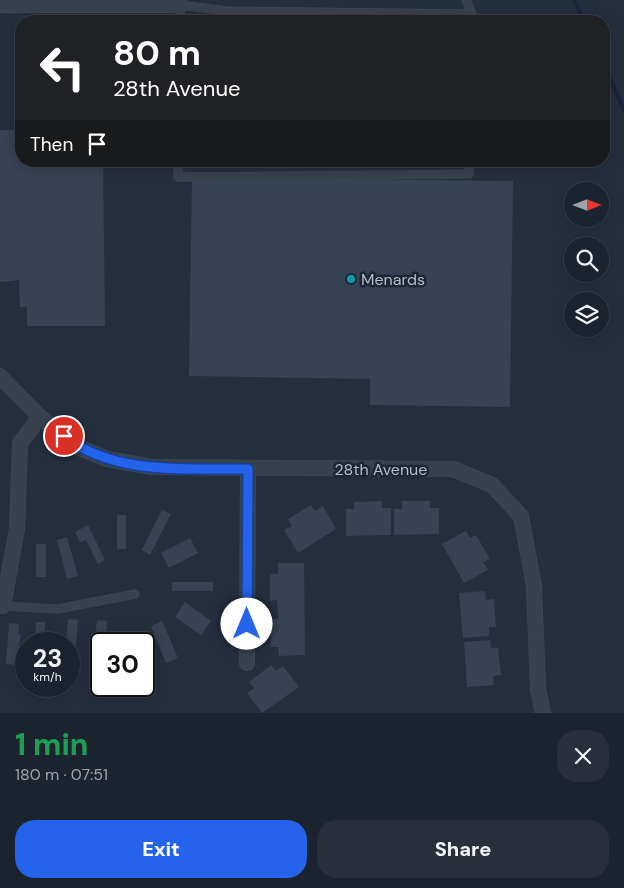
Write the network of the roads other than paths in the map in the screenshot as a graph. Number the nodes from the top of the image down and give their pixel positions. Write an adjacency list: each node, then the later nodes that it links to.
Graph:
1 (466, 0): 6 (lane)
2 (180, 2): 3 (street); 4 (lane); 5 (lane)
3 (0, 4)
4 (180, 15)
5 (367, 15)
6 (471, 15)
7 (178, 167): 8 (lane)
8 (469, 167)
9 (0, 376): 10 (street, 28th Avenue)
10 (40, 417): 11 (street, 28th Avenue); 13 (street)
11 (248, 469): 14 (street); 15 (street, 28th Avenue)
12 (135, 594): 13 (lane)
13 (1, 606)
14 (247, 663)
15 (543, 713)

